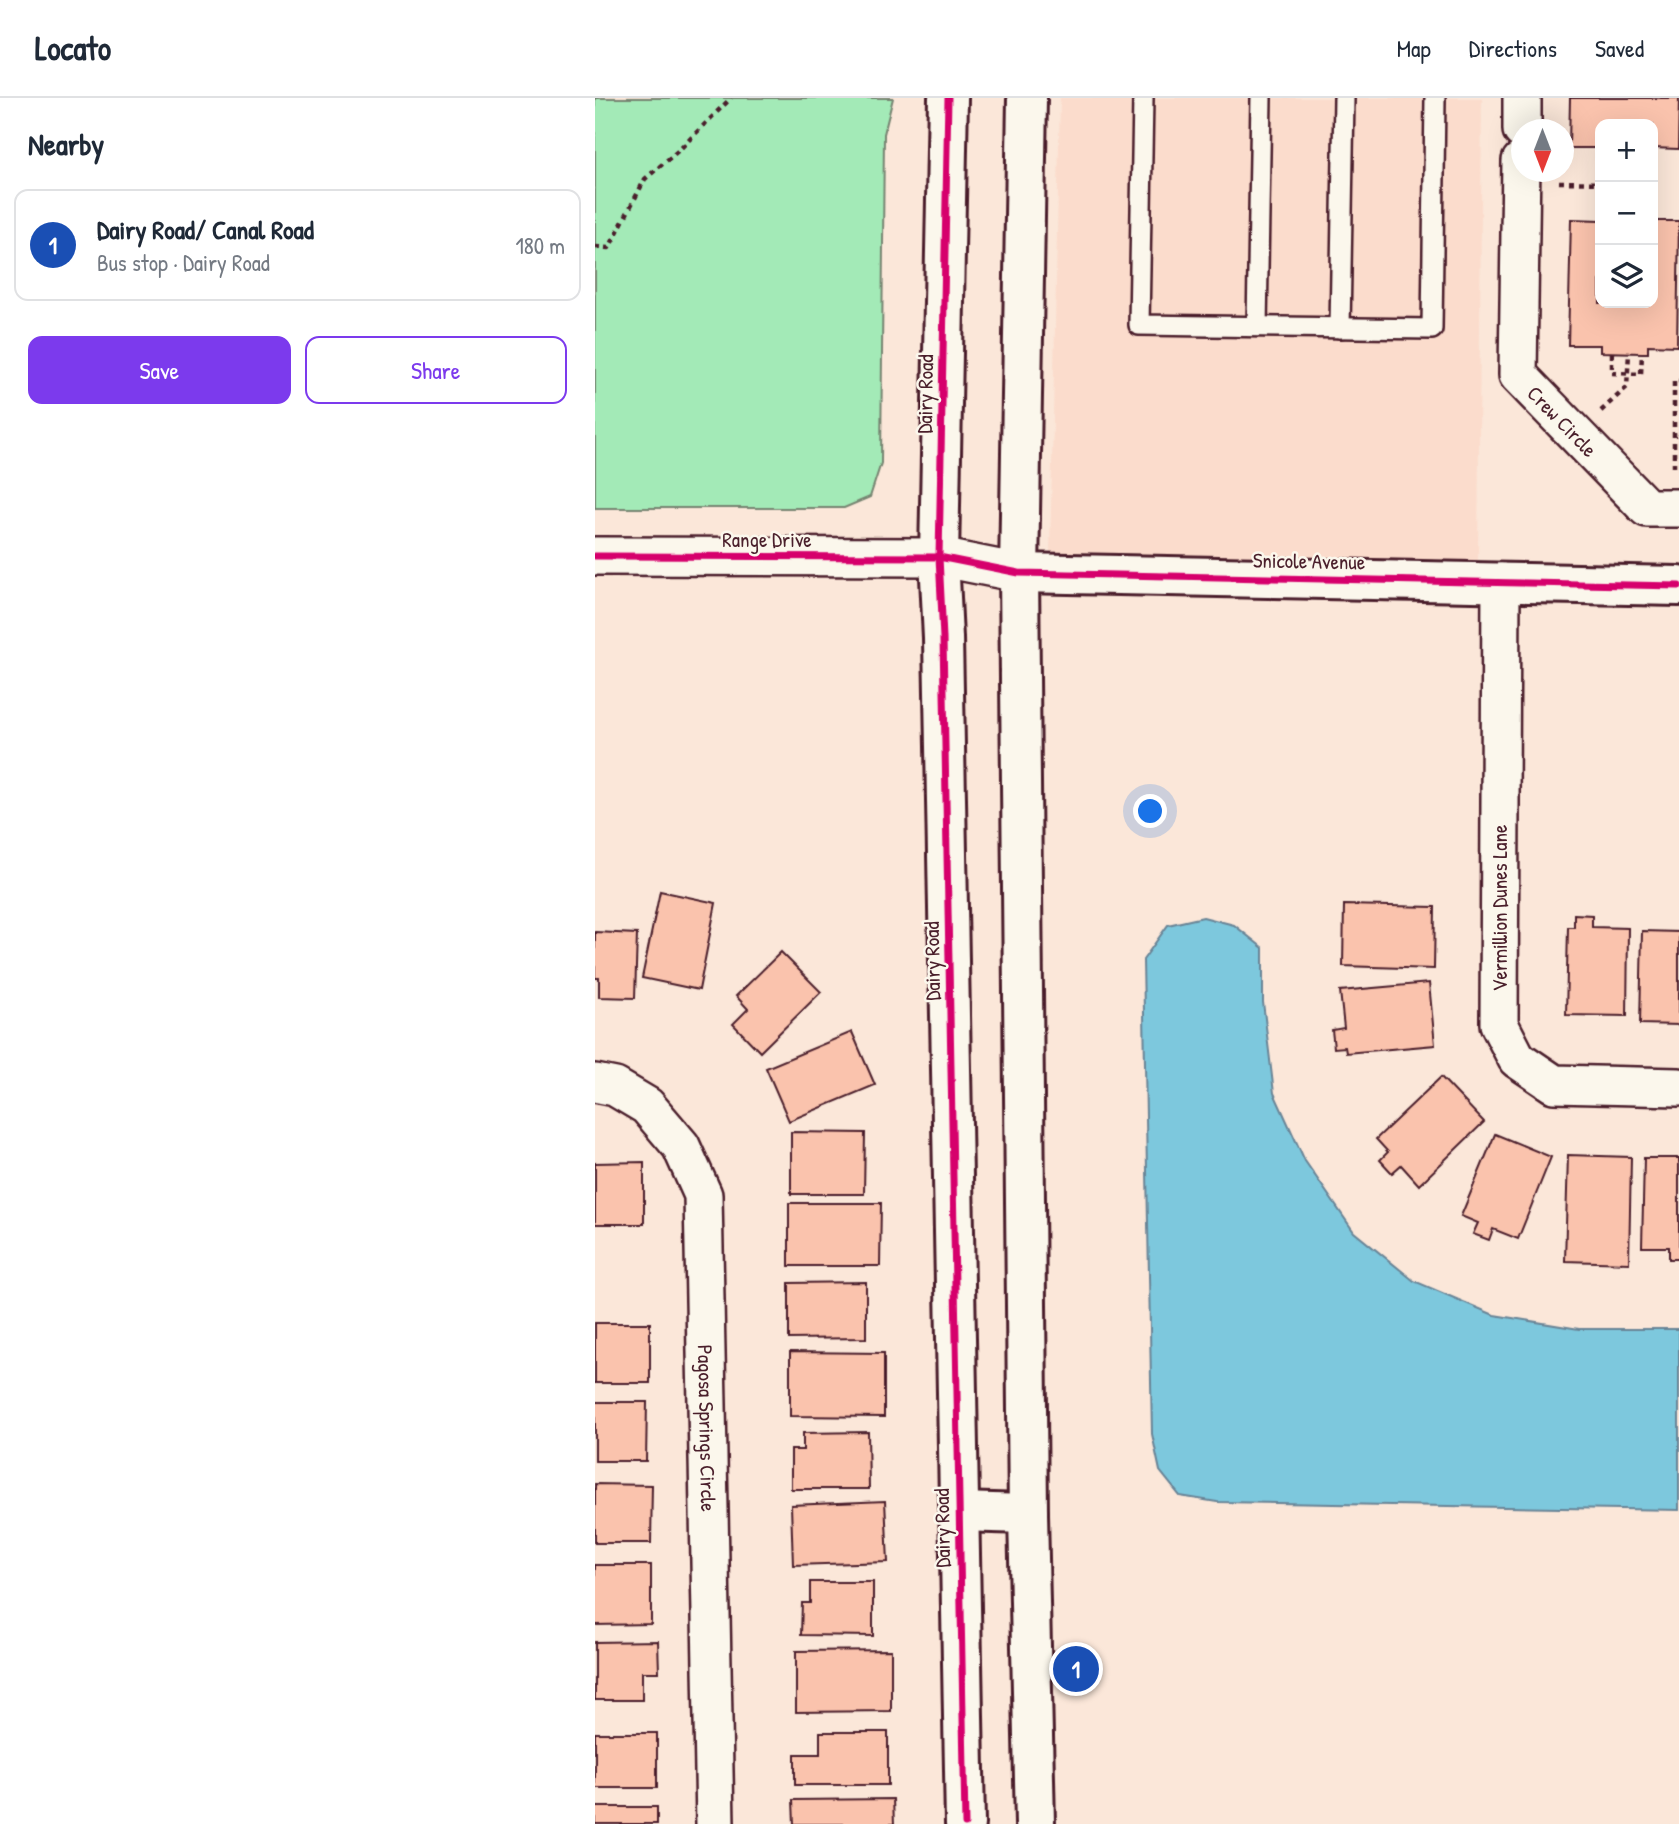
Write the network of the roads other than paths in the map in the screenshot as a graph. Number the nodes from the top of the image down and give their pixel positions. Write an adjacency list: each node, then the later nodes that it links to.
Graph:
1 (948, 98): 14 (street, Dairy Road)
2 (1027, 98): 15 (street)
3 (1143, 98): 10 (lane)
4 (1261, 98): 10 (lane)
5 (1344, 98): 11 (lane)
6 (1435, 98): 11 (lane)
7 (1523, 98): 8 (street)
8 (1522, 119)
9 (1521, 182): 12 (street, Crew Circle)
10 (1257, 326): 11 (lane)
11 (1340, 328)
12 (1679, 508)
13 (595, 556): 14 (street, Range Drive)
14 (939, 557): 15 (street, Snicole Avenue); 20 (street, Dairy Road)
15 (1019, 572): 16 (street, Snicole Avenue); 21 (street)
16 (1501, 582): 17 (street, Snicole Avenue); 19 (street, Vermillion Dunes Lane)
17 (1679, 586)
18 (595, 1083): 22 (street, Pagosa Springs Circle)
19 (1679, 1087)
20 (959, 1512): 21 (street); 23 (street, Dairy Road)
21 (1028, 1514): 24 (street)
22 (715, 1824)
23 (965, 1824)
24 (1035, 1824)

